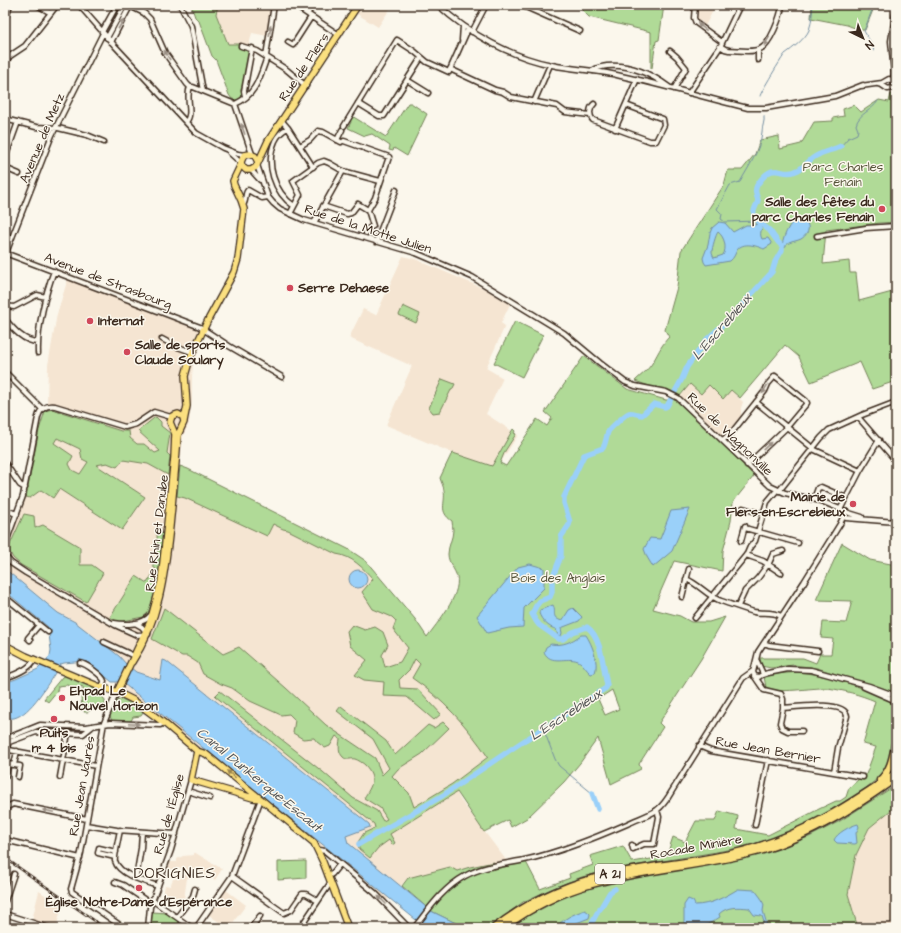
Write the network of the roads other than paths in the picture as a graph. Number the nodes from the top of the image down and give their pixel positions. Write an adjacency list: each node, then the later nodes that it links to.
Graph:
1 (10, 5): 26 (street)
2 (37, 5): 23 (street)
3 (57, 5): 23 (street)
4 (79, 5): 30 (street)
5 (117, 5): 30 (street, Avenue de Metz)
6 (125, 5): 32 (street)
7 (146, 5): 22 (street)
8 (180, 5): 57 (street)
9 (274, 5): 41 (street, one-way to 9)
10 (294, 5): 20 (street)
11 (315, 5): 24 (street)
12 (358, 5): 31 (main road, Rue de Flers)
13 (438, 5): 27 (street)
14 (486, 5): 29 (street)
15 (521, 5): 28 (street)
16 (695, 5): 35 (street, one-way to 16)
17 (740, 5): 35 (street)
18 (782, 5): 39 (street, one-way to 39)
19 (130, 6): 22 (street); 33 (street, one-way to 19)
20 (301, 7): 24 (street)
21 (896, 9): 50 (street)
22 (142, 12): 54 (street, one-way to 22)
23 (51, 13): 44 (street)
24 (307, 13): 25 (street)
25 (311, 16): 31 (street); 34 (street)
26 (5, 19)
27 (463, 26): 29 (street); 36 (street)
28 (580, 30)
29 (470, 31): 36 (street); 45 (street)
30 (103, 32): 32 (street); 72 (street, Avenue de Metz)
31 (339, 35): 52 (main road, Rue de Flers)
32 (107, 38): 33 (street)
33 (111, 42): 70 (street)
34 (288, 42)
35 (721, 44): 39 (street); 59 (street)
36 (461, 45): 46 (street)
37 (241, 46): 38 (street)
38 (252, 48): 41 (street); 60 (street)
39 (758, 50): 43 (street)
40 (670, 51): 56 (street)
41 (267, 57): 52 (street); 60 (street)
42 (421, 58): 46 (street); 49 (street); 62 (street)
43 (758, 60)
44 (5, 63)
45 (550, 65): 47 (street); 61 (street)
46 (450, 70): 61 (street)
47 (592, 71): 48 (street); 56 (street)
48 (636, 79): 56 (street); 65 (street)
49 (407, 80): 58 (street); 62 (street)
50 (891, 81): 51 (street); 53 (street); 55 (street)
51 (876, 84): 53 (street); 59 (street)
52 (306, 86): 68 (main road, Rue de Flers)
53 (885, 86): 55 (street)
54 (190, 87): 57 (street); 70 (street)
55 (894, 88)
56 (672, 89): 59 (street)
57 (203, 91): 63 (street)
58 (428, 93)
59 (688, 93)
60 (245, 97): 63 (street)
61 (534, 102): 66 (street)
62 (358, 103): 71 (street)
63 (235, 104): 81 (street, one-way to 63)
64 (594, 104): 66 (street)
65 (626, 104): 74 (street); 74 (street)
66 (590, 115): 74 (street)
67 (5, 119): 69 (street)
68 (282, 121): 73 (street); 76 (main road, Rue de Flers)
69 (18, 122): 72 (street); 83 (street)
70 (186, 122): 80 (street)
71 (344, 126)
72 (55, 128): 78 (street); 108 (street, Avenue de Metz)
73 (288, 128): 79 (street); 97 (street)
74 (615, 129)
75 (342, 130): 77 (street)
76 (268, 141): 81 (main road, Rue de Flers); 85 (main road, Rue de Flers)
77 (341, 141): 79 (street); 91 (street)
78 (104, 142)
79 (300, 146): 86 (street)
80 (222, 148): 82 (street); 84 (street)
81 (252, 154): 82 (main road); 85 (main road)
82 (245, 155): 84 (main road)
83 (5, 158)
84 (241, 163): 88 (main road); 93 (main road)
85 (257, 164): 88 (main road); 92 (street, Rue de la Motte Julien)
86 (313, 167): 89 (street); 97 (street)
87 (5, 168): 90 (street)
88 (249, 170): 92 (street, Rue de la Motte Julien); 93 (main road)
89 (343, 171): 91 (street); 98 (street)
90 (19, 174)
91 (380, 181): 99 (street)
92 (263, 184): 95 (street, Rue de la Motte Julien)
93 (236, 189): 96 (main road)
94 (396, 190): 104 (street)
95 (268, 196): 96 (street, Rue de la Motte Julien); 100 (street, Rue de la Motte Julien)
96 (243, 205): 113 (main road, Rue Rhin et Danube)
97 (294, 206): 100 (street)
98 (323, 206): 99 (street); 101 (street)
99 (368, 210): 102 (street)
100 (290, 214): 101 (street, Rue de la Motte Julien)
101 (314, 223): 107 (street, Rue de la Motte Julien)
102 (373, 226): 104 (street); 105 (street)
103 (896, 226): 106 (street)
104 (380, 229): 107 (street)
105 (366, 233)
106 (817, 236)
107 (376, 242): 120 (street, Rue de la Motte Julien)
108 (5, 253): 109 (street, Avenue de Strasbourg)
109 (54, 271): 110 (street); 113 (street, Avenue de Strasbourg)
110 (46, 297): 111 (street); 115 (street)
111 (5, 306)
112 (5, 319): 115 (street)
113 (203, 329): 116 (main road, Rue Rhin et Danube); 119 (street, Avenue de Strasbourg)
114 (162, 339): 116 (street)
115 (38, 342): 117 (street)
116 (192, 352): 121 (main road, Rue Rhin et Danube)
117 (38, 353)
118 (5, 372): 124 (street)
119 (282, 377)
120 (674, 396): 132 (street, Rue de Wagnonville)
121 (187, 402): 126 (main road); 129 (main road, Rue Rhin et Danube)
122 (756, 402): 131 (street); 131 (street, one-way to 122); 132 (street)
123 (896, 402): 127 (street)
124 (42, 409): 125 (street); 139 (street)
125 (162, 414): 128 (street); 130 (street)
126 (179, 415): 128 (main road); 129 (main road)
127 (858, 416): 133 (street); 134 (street)
128 (171, 417): 130 (main road)
129 (183, 424): 130 (main road); 173 (main road, Rue Rhin et Danube)
130 (172, 426): 164 (main road, Rue Rhin et Danube)
131 (787, 427): 134 (street); 137 (street, one-way to 131)
132 (722, 440): 137 (street, Rue de Wagnonville)
133 (879, 440): 135 (street); 138 (street)
134 (813, 448): 138 (street); 140 (street)
135 (895, 459)
136 (6, 465): 139 (street)
137 (748, 465): 140 (street, Rue de Wagnonville)
138 (860, 471): 141 (street)
139 (25, 488): 146 (street)
140 (778, 490): 142 (street, Rue de Wagnonville); 147 (street)
141 (846, 498): 142 (street); 145 (street)
142 (814, 499): 145 (street, Rue de Wagnonville)
143 (743, 508): 147 (street)
144 (5, 510): 146 (street)
145 (840, 510): 148 (street, Rue de Wagnonville)
146 (17, 514): 153 (street)
147 (763, 514): 150 (street)
148 (847, 515): 149 (street, Rue de Wagnonville); 166 (street)
149 (896, 522)
150 (758, 532): 151 (street); 152 (street); 155 (street)
151 (741, 541)
152 (798, 543)
153 (5, 545)
154 (784, 551): 157 (street)
155 (747, 554): 157 (street); 161 (street)
156 (5, 556): 168 (street)
157 (768, 565): 159 (street); 165 (street)
158 (689, 569): 160 (street)
159 (781, 574)
160 (686, 579): 161 (street); 163 (street)
161 (712, 596): 165 (street); 167 (street)
162 (5, 597): 170 (street)
163 (682, 597)
164 (157, 599): 169 (street); 173 (main road, Rue Rhin et Danube)
165 (738, 606): 166 (street)
166 (781, 616): 176 (street)
167 (695, 618)
168 (110, 622): 169 (street); 172 (street)
169 (135, 623): 173 (street)
170 (39, 625): 171 (street); 174 (street)
171 (48, 632)
172 (133, 634): 173 (street); 178 (street)
173 (146, 634): 178 (main road, Rue Rhin et Danube); 184 (main road, Rue Rhin et Danube)
174 (30, 640)
175 (104, 642): 181 (street)
176 (764, 643): 179 (street); 180 (street)
177 (5, 645): 182 (main road)
178 (139, 645): 181 (main road, Rue Rhin et Danube)
179 (818, 651)
180 (757, 655): 185 (street); 186 (street)
181 (134, 656): 184 (main road, Rue Rhin et Danube)
182 (34, 660): 190 (street); 192 (main road)
183 (80, 663): 192 (street)
184 (131, 664): 194 (main road, Rue Jean Jaurès)
185 (761, 669): 186 (street); 187 (street); 188 (street)
186 (754, 670): 189 (street); 191 (street)
187 (782, 670): 188 (street); 195 (street)
188 (762, 676): 189 (street); 193 (street)
189 (755, 677): 191 (street); 193 (street)
190 (5, 678)
191 (740, 682): 204 (street)
192 (100, 687): 194 (main road)
193 (764, 690): 196 (street)
194 (117, 693): 197 (street, Rue Jean Jaurès); 198 (main road)
195 (896, 700)
196 (784, 708): 200 (street, Rue Jean Bernier); 211 (street, Rue Jean Bernier)
197 (104, 723): 198 (street, one-way to 198); 199 (street); 210 (street, Rue Jean Jaurès)
198 (164, 723): 206 (main road)
199 (93, 726): 201 (street); 202 (street)
200 (802, 731)
201 (68, 733): 205 (street); 207 (street)
202 (5, 739)
203 (896, 740): 224 (highway)
204 (699, 746): 208 (street, Rue Jean Bernier); 225 (street)
205 (17, 751): 207 (street); 209 (street)
206 (197, 751): 218 (main road, Rue de l'Église); 223 (main road, one-way to 206)
207 (63, 760): 210 (street); 215 (street)
208 (768, 760): 211 (street, Rue Jean Bernier); 229 (street)
209 (14, 765): 213 (street); 214 (street)
210 (96, 766): 227 (street, Rue Jean Jaurès)
211 (834, 772): 216 (street, Rue Jean Bernier)
212 (896, 773): 224 (highway, Rocade Minière / A 21)
213 (6, 775)
214 (18, 777)
215 (60, 777)
216 (863, 777)
217 (896, 778): 221 (highway, Rocade Minière / A 21)
218 (191, 780): 220 (street, Rue de l'Église); 223 (main road)
219 (896, 782): 221 (highway)
220 (188, 791): 222 (street); 232 (street, Rue de l'Église)
221 (874, 794): 254 (highway, Rocade Minière / A 21)
222 (210, 798)
223 (261, 799): 235 (main road); 241 (street)
224 (854, 801): 254 (highway, Rocade Minière / A 21)
225 (657, 810): 234 (street); 264 (street)
226 (5, 817): 227 (street, one-way to 226)
227 (86, 819): 228 (street, Rue Jean Jaurès)
228 (86, 825): 230 (street); 238 (street, Rue Jean Jaurès)
229 (755, 825)
230 (120, 830): 231 (street); 236 (street)
231 (142, 832): 232 (street); 243 (street)
232 (176, 834): 246 (street, Rue de l'Église)
233 (5, 840): 238 (street)
234 (632, 845)
235 (319, 850): 239 (street); 242 (main road)
236 (116, 852): 237 (street); 237 (street)
237 (115, 857): 243 (street)
238 (80, 858): 256 (street, Rue Jean Jaurès)
239 (340, 864): 242 (street); 263 (street, one-way to 239)
240 (14, 874): 248 (street)
241 (232, 876): 249 (street); 259 (street)
242 (328, 876): 245 (main road)
243 (136, 878): 246 (street)
244 (115, 882): 250 (street)
245 (330, 882): 249 (street); 262 (main road)
246 (158, 886): 250 (street, Rue de l'Église)
247 (196, 889): 253 (street)
248 (5, 901)
249 (318, 901): 261 (street)
250 (152, 902): 253 (street); 257 (street, Rue de l'Église)
251 (5, 914): 255 (street)
252 (260, 916): 260 (street)
253 (177, 917): 258 (street)
254 (499, 927)
255 (49, 928)
256 (124, 928)
257 (148, 928)
258 (192, 928)
259 (196, 928)
260 (251, 928)
261 (300, 928)
262 (348, 928)
263 (409, 928)
264 (414, 928)

